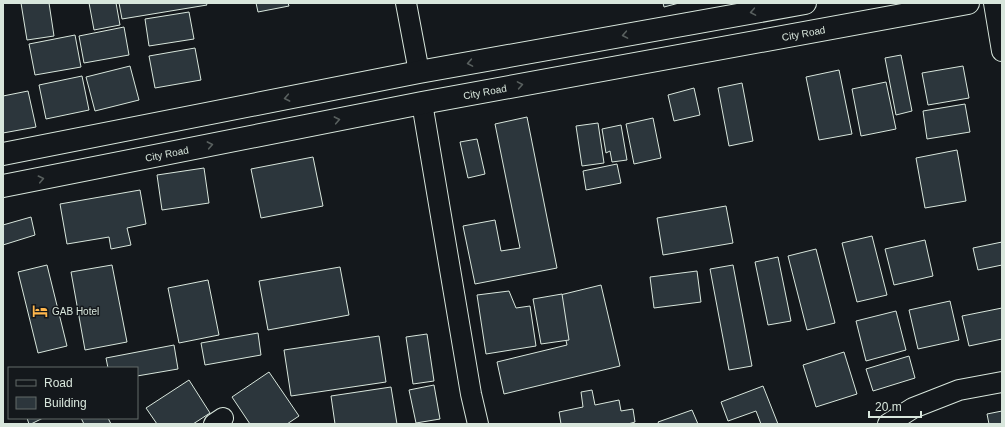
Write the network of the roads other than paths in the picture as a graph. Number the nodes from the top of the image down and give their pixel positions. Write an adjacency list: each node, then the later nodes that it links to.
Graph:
1 (406, 3): 6 (street)
2 (805, 3): 6 (highway, one-way to 6)
3 (968, 3): 7 (highway, City Road, one-way to 3)
4 (994, 3): 5 (street)
5 (1002, 51)
6 (419, 72): 8 (highway, one-way to 8)
7 (422, 103): 9 (highway, City Road, one-way to 7); 11 (street)
8 (3, 154)
9 (3, 186)
10 (1002, 382): 12 (street)
11 (478, 424)
12 (888, 424)

